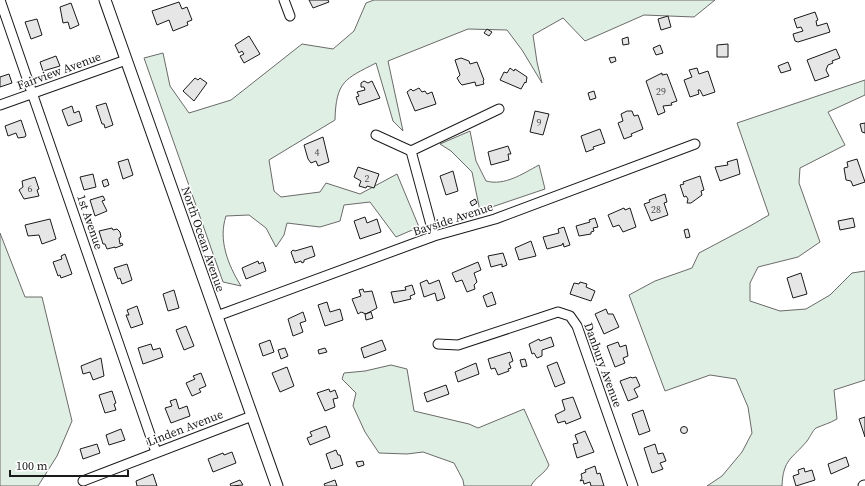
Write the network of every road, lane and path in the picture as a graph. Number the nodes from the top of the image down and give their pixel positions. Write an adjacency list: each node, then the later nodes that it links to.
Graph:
1 (0, 0): 6 (street, 1st Avenue)
2 (104, 0): 5 (main road, North Ocean Avenue)
3 (284, 0): 4 (street)
4 (290, 16)
5 (126, 60): 6 (street, Fairview Avenue); 13 (main road, North Ocean Avenue)
6 (33, 93): 7 (street, Fairview Avenue); 16 (street, 1st Avenue)
7 (0, 105)
8 (500, 109): 11 (street)
9 (376, 135): 11 (street)
10 (695, 144): 12 (street, Bayside Avenue)
11 (411, 152): 12 (street)
12 (434, 236): 13 (street, Bayside Avenue)
13 (217, 316): 15 (main road, North Ocean Avenue)
14 (438, 344): 19 (street, Danbury Avenue)
15 (252, 416): 16 (street, Linden Avenue); 18 (main road, North Ocean Avenue)
16 (156, 452): 17 (street, Linden Avenue)
17 (83, 481)
18 (277, 486)
19 (633, 486)

